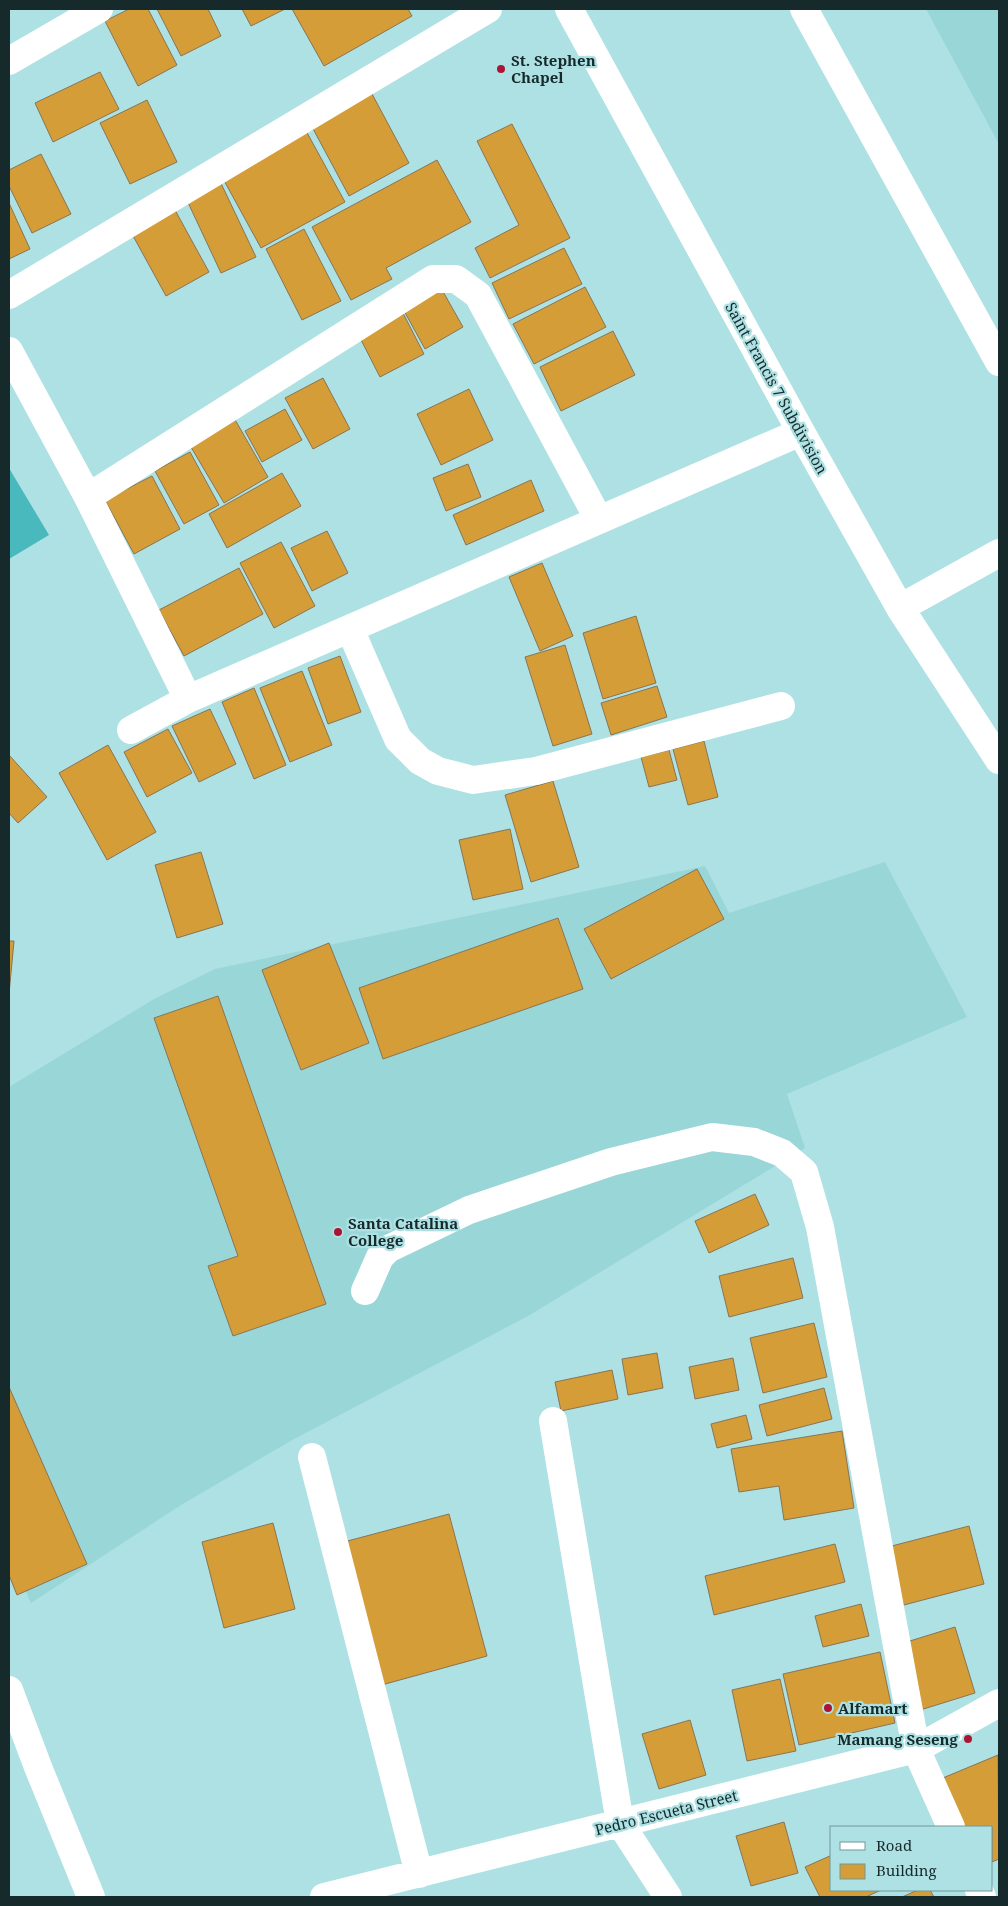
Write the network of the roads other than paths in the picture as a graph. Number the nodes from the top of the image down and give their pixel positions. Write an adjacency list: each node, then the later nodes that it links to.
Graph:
1 (99, 9): 5 (street)
2 (488, 9): 6 (street)
3 (569, 9): 9 (street, Saint Francis 7 Subdivision)
4 (804, 9): 8 (street)
5 (9, 61)
6 (9, 296)
7 (9, 350): 10 (street)
8 (999, 362)
9 (801, 432): 11 (street); 13 (street, Saint Francis 7 Subdivision)
10 (88, 497): 11 (street); 15 (street)
11 (599, 520): 14 (street)
12 (999, 554): 13 (street)
13 (900, 608): 18 (street, Saint Francis 7 Subdivision)
14 (350, 629): 15 (street); 16 (street)
15 (188, 699): 17 (street)
16 (781, 706)
17 (131, 730)
18 (999, 760)
19 (365, 1291): 24 (street)
20 (552, 1421): 25 (street)
21 (312, 1457): 27 (street)
22 (9, 1690): 28 (street)
23 (999, 1704): 24 (street, Pedro Escueta Street)
24 (916, 1749): 25 (street, Pedro Escueta Street); 26 (street)
25 (620, 1823): 27 (street, Pedro Escueta Street); 30 (street)
26 (951, 1826)
27 (419, 1874): 29 (street, Pedro Escueta Street)
28 (91, 1897)
29 (324, 1897)
30 (668, 1897)

